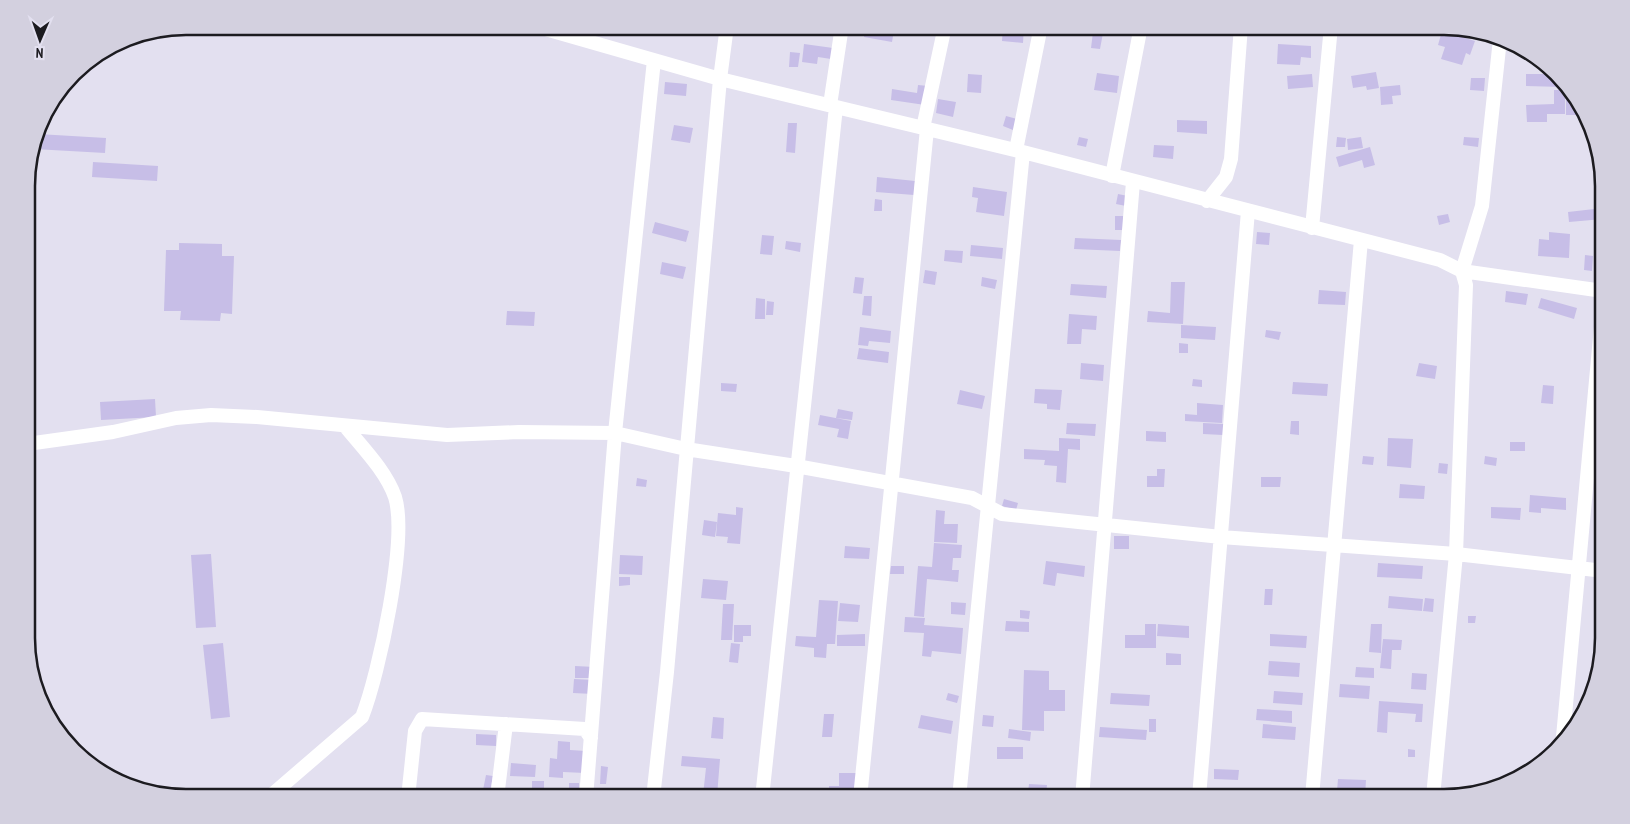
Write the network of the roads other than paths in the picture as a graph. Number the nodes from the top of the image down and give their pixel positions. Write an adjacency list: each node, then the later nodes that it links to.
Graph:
1 (566, 35): 10 (street)
2 (726, 35): 11 (street)
3 (841, 35): 12 (street)
4 (943, 35): 13 (street)
5 (1039, 35): 14 (street)
6 (1139, 35): 15 (street)
7 (1239, 35): 17 (street)
8 (1330, 35): 19 (street)
9 (1499, 46): 21 (street)
10 (654, 60): 11 (street); 25 (street)
11 (720, 78): 12 (street); 27 (street)
12 (833, 106): 13 (street); 28 (street)
13 (925, 128): 14 (street); 29 (street)
14 (1019, 151): 15 (street); 30 (street)
15 (1112, 176): 16 (street)
16 (1133, 182): 17 (street); 31 (street)
17 (1207, 201): 18 (street)
18 (1248, 211): 19 (street); 32 (street)
19 (1312, 228): 20 (street)
20 (1362, 240): 21 (street); 33 (street)
21 (1462, 271): 22 (street); 34 (street)
22 (1595, 290)
23 (1595, 392): 35 (street)
24 (345, 426): 25 (street); 26 (street); 40 (street)
25 (615, 433): 27 (street); 39 (street)
26 (35, 443)
27 (686, 450): 28 (street); 44 (street)
28 (796, 466): 29 (street); 45 (street)
29 (892, 483): 30 (street); 46 (street)
30 (988, 506): 31 (street); 47 (street)
31 (1105, 525): 32 (street); 48 (street)
32 (1220, 537): 33 (street); 49 (street)
33 (1336, 545): 34 (street); 50 (street)
34 (1456, 554): 35 (street); 51 (street)
35 (1579, 568): 36 (street); 38 (street)
36 (1595, 570)
37 (506, 724): 39 (street); 41 (street); 42 (street)
38 (1564, 731)
39 (591, 738): 43 (street)
40 (279, 789)
41 (409, 789)
42 (498, 789)
43 (587, 789)
44 (654, 789)
45 (763, 789)
46 (861, 789)
47 (960, 789)
48 (1083, 789)
49 (1200, 789)
50 (1313, 789)
51 (1435, 789)

